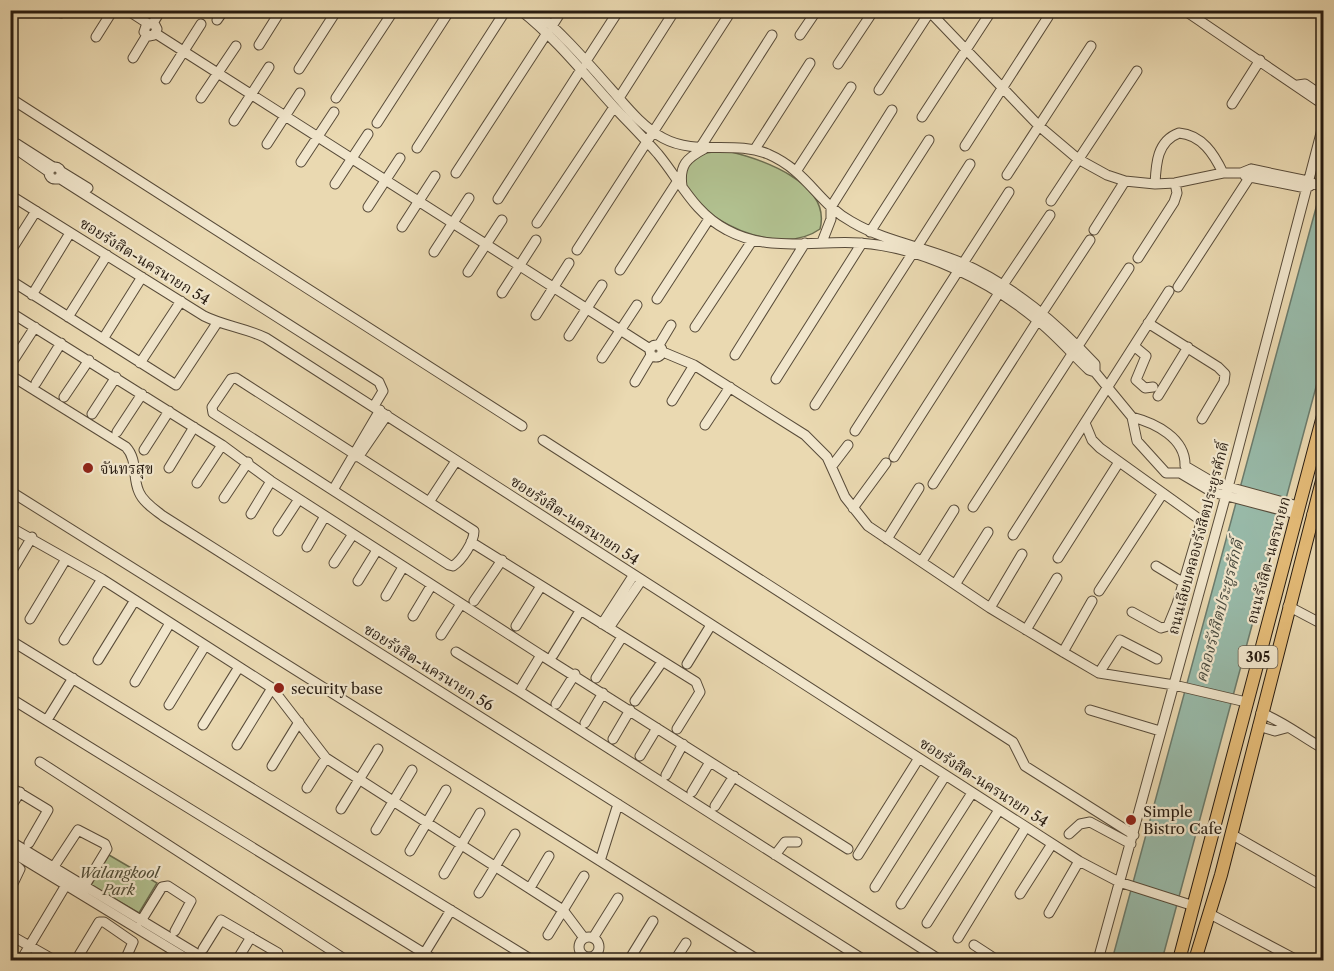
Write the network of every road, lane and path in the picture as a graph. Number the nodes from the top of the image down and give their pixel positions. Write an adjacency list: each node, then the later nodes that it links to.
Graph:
1 (113, 10): 29 (street)
2 (126, 10): 23 (street)
3 (161, 10): 23 (street)
4 (224, 10): 22 (street)
5 (281, 10): 30 (street)
6 (337, 10): 41 (street)
7 (393, 10): 54 (street)
8 (450, 10): 64 (street)
9 (506, 10): 74 (street)
10 (520, 10): 25 (street)
11 (534, 10): 25 (street)
12 (562, 10): 25 (street)
13 (619, 10): 38 (street)
14 (675, 10): 55 (street)
15 (817, 10): 28 (street)
16 (874, 10): 39 (street)
17 (992, 10): 33 (street)
18 (1184, 10): 36 (street)
19 (930, 11): 33 (street); 48 (street)
20 (728, 16): 66 (street)
21 (1048, 17): 47 (street)
22 (217, 20)
23 (150, 23): 26 (street)
24 (201, 24): 34 (street)
25 (550, 29): 38 (street); 84 (street)
26 (151, 34): 34 (street); 35 (street)
27 (772, 35): 75 (street)
28 (800, 35)
29 (96, 37)
30 (259, 45)
31 (236, 46): 43 (street)
32 (1091, 46): 65 (street)
33 (967, 48): 47 (street); 61 (street)
34 (184, 51): 43 (street); 44 (street)
35 (134, 58)
36 (1260, 60): 45 (street); 56 (street)
37 (810, 63): 76 (street)
38 (584, 64): 55 (street); 100 (street)
39 (838, 64)
40 (269, 67): 50 (street)
41 (299, 69)
42 (1137, 71): 79 (street)
43 (218, 73): 50 (street); 53 (street)
44 (166, 79)
45 (1298, 85): 51 (street); 57 (street)
46 (850, 87): 82 (street)
47 (1003, 87): 65 (street); 73 (street)
48 (879, 90)
49 (300, 93): 60 (street)
50 (251, 94): 60 (street); 62 (street)
51 (1323, 97)
52 (10, 98): 191 (street)
53 (201, 98)
54 (336, 98)
55 (616, 102): 66 (street); 70 (street); 110 (street)
56 (1232, 104)
57 (1323, 105)
58 (892, 111): 104 (street)
59 (334, 112): 68 (street)
60 (285, 115): 68 (street); 72 (street)
61 (922, 117)
62 (234, 120)
63 (1323, 122): 95 (street, ถนนเลียบคลองรังสิตประยูรศักดิ์)
64 (377, 123)
65 (1039, 126): 79 (street); 87 (street)
66 (653, 132): 70 (street); 75 (street)
67 (368, 134): 78 (street)
68 (318, 137): 78 (street); 80 (street)
69 (929, 140): 113 (street)
70 (647, 141): 94 (street); 122 (street)
71 (10, 144): 83 (street)
72 (267, 144)
73 (965, 146)
74 (417, 148)
75 (703, 148): 76 (street); 94 (street)
76 (755, 149): 82 (street)
77 (400, 158): 89 (street)
78 (352, 159): 89 (street); 92 (street)
79 (1078, 159): 90 (street); 101 (street)
80 (301, 162)
81 (970, 164): 123 (street)
82 (797, 170): 104 (street)
83 (56, 172): 96 (street); 183 (street)
84 (456, 173)
85 (1223, 173): 86 (street); 91 (street); 93 (street)
86 (1247, 173): 95 (street); 137 (street)
87 (1006, 175)
88 (435, 176): 102 (street)
89 (385, 180): 102 (street); 103 (street)
90 (1125, 181): 93 (street); 112 (street)
91 (1175, 183): 93 (street); 127 (street)
92 (335, 184)
93 (1155, 184)
94 (680, 185): 107 (street); 132 (street)
95 (1314, 186): 213 (street, ถนนเลียบคลองรังสิตประยูรศักดิ์)
96 (88, 188)
97 (1009, 192): 130 (street)
98 (10, 195): 105 (street, ซอยรังสิต-นครนายก 54)
99 (469, 198): 109 (street)
100 (498, 199)
101 (1051, 201)
102 (418, 202): 109 (street); 111 (street)
103 (368, 207)
104 (831, 207): 113 (street); 118 (street)
105 (36, 212): 114 (street, ซอยรังสิต-นครนายก 54); 124 (street)
106 (1050, 215): 139 (street)
107 (709, 219): 117 (street); 143 (street)
108 (502, 220): 121 (street)
109 (452, 224): 121 (street); 125 (street)
110 (537, 224)
111 (402, 227)
112 (1094, 230)
113 (870, 232): 123 (street)
114 (70, 233): 126 (street, ซอยรังสิต-นครนายก 54); 142 (street)
115 (536, 240): 129 (street)
116 (1090, 240): 150 (street)
117 (752, 241): 119 (street); 155 (street)
118 (822, 242): 119 (street); 120 (street)
119 (805, 243): 164 (street)
120 (862, 243): 123 (street); 172 (street)
121 (485, 245): 129 (street); 133 (street)
122 (577, 250)
123 (915, 251): 130 (street); 182 (street)
124 (10, 252)
125 (434, 252)
126 (107, 255): 134 (street, ซอยรังสิต-นครนายก 54); 149 (street)
127 (1138, 258)
128 (569, 263): 138 (street)
129 (519, 267): 138 (street); 141 (street)
130 (960, 267): 139 (street); 193 (street)
131 (1129, 268): 163 (street)
132 (620, 270)
133 (468, 272)
134 (142, 277): 144 (street, ซอยรังสิต-นครนายก 54); 158 (street)
135 (10, 280): 142 (street)
136 (602, 285): 146 (street)
137 (1178, 287)
138 (553, 289): 146 (street); 148 (street)
139 (1001, 289): 150 (street); 219 (street)
140 (1169, 291): 152 (street)
141 (502, 293)
142 (32, 295): 149 (street)
143 (657, 299)
144 (181, 301): 151 (street, ซอยรังสิต-นครนายก 54); 167 (street)
145 (637, 305): 156 (street)
146 (586, 310): 156 (street); 157 (street)
147 (10, 312): 154 (street)
148 (536, 315)
149 (68, 317): 158 (street)
150 (1040, 317): 163 (street); 209 (street)
151 (217, 322): 167 (street); 183 (street, ซอยรังสิต-นครนายก 54)
152 (1148, 323): 160 (street); 161 (street)
153 (671, 325): 162 (street)
154 (35, 327): 159 (street); 168 (street)
155 (695, 327)
156 (620, 331): 162 (street); 165 (street)
157 (569, 336)
158 (104, 339): 167 (street)
159 (61, 343): 166 (street); 174 (street)
160 (1134, 346): 176 (street); 177 (street)
161 (1188, 347): 179 (street); 188 (street)
162 (656, 350): 169 (street); 173 (street)
163 (1075, 350): 177 (street); 218 (street)
164 (735, 355)
165 (602, 358)
166 (89, 360): 171 (street); 180 (street)
167 (140, 363)
168 (11, 364)
169 (694, 365): 175 (street); 181 (street)
170 (10, 375): 332 (street, ซอยรังสิต-นครนายก 56)
171 (116, 377): 178 (street); 186 (street)
172 (776, 379)
173 (635, 382)
174 (36, 383)
175 (730, 387): 190 (street); 203 (street)
176 (1153, 387)
177 (1107, 388): 187 (street); 189 (street)
178 (142, 394): 184 (street); 194 (street)
179 (1158, 396)
180 (64, 397)
181 (672, 401)
182 (815, 405)
183 (380, 410): 199 (street); 200 (street, ซอยรังสิต-นครนายก 54)
184 (169, 411): 192 (street); 198 (street)
185 (1323, 412): 220 (main road, ถนนรังสิต-นครนายก / 305)
186 (92, 414)
187 (1132, 417): 205 (street); 205 (street)
188 (1202, 419)
189 (1085, 423): 202 (street); 229 (street)
190 (705, 425)
191 (522, 426)
192 (194, 427): 196 (street); 204 (street)
193 (855, 431)
194 (117, 432)
195 (543, 440): 344 (street)
196 (222, 445): 201 (street); 208 (street)
197 (848, 445): 203 (street)
198 (144, 450)
199 (355, 455): 211 (street); 211 (street); 217 (street)
200 (456, 461): 217 (street); 244 (street, ซอยรังสิต-นครนายก 54)
201 (248, 462): 207 (street); 215 (street)
202 (1119, 462): 214 (street); 236 (street)
203 (832, 466): 219 (street)
204 (169, 468)
205 (1183, 469): 213 (street)
206 (1323, 479): 224 (main road, ถนนรังสิต-นครนายก / 305)
207 (271, 481): 216 (street); 222 (street)
208 (197, 483)
209 (933, 484)
210 (919, 488): 231 (street)
211 (333, 490): 232 (street)
212 (10, 491): 357 (street)
213 (1227, 491): 220 (street); 289 (street, ถนนเลียบคลองรังสิตประยูรศักดิ์)
214 (1162, 493): 249 (street); 252 (street)
215 (224, 498)
216 (299, 499): 223 (street); 226 (street)
217 (429, 502): 232 (street)
218 (973, 507)
219 (853, 508): 231 (street)
220 (1293, 509): 294 (main road, ถนนรังสิต-นครนายก / 305)
221 (954, 510): 239 (street)
222 (251, 514)
223 (325, 516): 228 (street); 233 (street)
224 (1318, 517): 258 (main road, ถนนรังสิต-นครนายก / 305)
225 (10, 527): 230 (street)
226 (278, 531)
227 (988, 532): 248 (street)
228 (353, 534): 234 (street); 240 (street)
229 (1013, 535)
230 (32, 537): 237 (street); 243 (street)
231 (887, 539): 239 (street)
232 (471, 542): 238 (street)
233 (307, 547)
234 (377, 550): 242 (street); 247 (street)
235 (1022, 554): 259 (street)
236 (1058, 558)
237 (66, 559): 246 (street); 263 (street)
238 (502, 561): 251 (street); 255 (street)
239 (922, 561): 248 (street)
240 (334, 563)
241 (1156, 566): 249 (street)
242 (403, 567): 250 (street); 253 (street)
243 (10, 574)
244 (637, 578): 265 (street, ซอยรังสิต-นครนายก 54); 268 (street)
245 (1057, 578): 269 (street)
246 (102, 579): 254 (street); 273 (street)
247 (358, 581)
248 (956, 583): 259 (street)
249 (1184, 583): 261 (street)
250 (431, 586): 257 (street); 262 (street)
251 (541, 586): 260 (street); 267 (street)
252 (1099, 591)
253 (386, 596)
254 (135, 600): 264 (street); 280 (street)
255 (474, 601)
256 (1092, 601): 276 (street)
257 (461, 604): 270 (street); 277 (street)
258 (1288, 606): 266 (street); 299 (main road, ถนนรังสิต-นครนายก / 305)
259 (990, 608): 269 (street)
260 (580, 611): 268 (street); 278 (street)
261 (1132, 612)
262 (413, 616)
263 (30, 619)
264 (170, 623): 274 (street); 288 (street)
265 (711, 625): 282 (street); 316 (street, ซอยรังสิต-นครนายก 54)
266 (1323, 625)
267 (516, 626)
268 (605, 626): 271 (street)
269 (1026, 630): 276 (street)
270 (441, 635)
271 (622, 637): 281 (street); 287 (street)
272 (10, 640): 286 (street)
273 (64, 640)
274 (206, 646): 283 (street); 296 (street)
275 (456, 652): 291 (street)
276 (1063, 652): 284 (street)
277 (541, 655): 285 (street); 291 (street)
278 (553, 655)
279 (1157, 658): 284 (street)
280 (98, 660)
281 (662, 662): 297 (street); 307 (street)
282 (687, 664)
283 (239, 667): 290 (street); 303 (street)
284 (1099, 673): 289 (street)
285 (575, 674): 292 (street); 295 (street)
286 (73, 678): 300 (street); 376 (street)
287 (596, 678)
288 (135, 682)
289 (1178, 686): 294 (street); 308 (street, ถนนเลียบคลองรังสิตประยูรศักดิ์)
290 (272, 688): 301 (street); 311 (street)
291 (519, 691): 353 (street)
292 (603, 693): 297 (street); 302 (street)
293 (10, 698): 300 (street)
294 (1241, 701): 375 (main road, ถนนรังสิต-นครนายก / 305)
295 (556, 704)
296 (169, 705)
297 (633, 706): 305 (street); 309 (street)
298 (1090, 710): 308 (street)
299 (1261, 713): 304 (main road, ถนนรังสิต-นครนายก / 305); 306 (street)
300 (47, 720): 393 (street)
301 (299, 722): 315 (street); 319 (street)
302 (585, 723)
303 (203, 724)
304 (1258, 726): 306 (street); 343 (main road, ถนนรังสิต-นครนายก / 305)
305 (657, 728): 310 (street); 314 (street)
306 (1286, 728): 313 (street)
307 (677, 729)
308 (1160, 731): 344 (street, ถนนเลียบคลองรังสิตประยูรศักดิ์)
309 (614, 739)
310 (683, 744): 318 (street); 321 (street)
311 (237, 745)
312 (378, 749): 324 (street)
313 (1323, 749)
314 (640, 756)
315 (326, 758): 324 (street); 326 (street)
316 (919, 758): 323 (street, ซอยรังสิต-นครนายก 54); 354 (street)
317 (40, 762): 403 (street)
318 (710, 762): 322 (street); 329 (street)
319 (272, 766)
320 (412, 770): 331 (street)
321 (666, 775)
322 (734, 776): 333 (street); 350 (street)
323 (945, 776): 330 (street, ซอยรังสิต-นครนายก 54); 365 (street)
324 (360, 779): 331 (street); 335 (street)
325 (10, 787): 328 (street)
326 (307, 788)
327 (446, 790): 338 (street)
328 (20, 792): 334 (street); 347 (street)
329 (692, 792)
330 (972, 793): 336 (street, ซอยรังสิต-นครนายก 54); 374 (street)
331 (394, 801): 338 (street); 340 (street)
332 (618, 804): 357 (street); 409 (street, ซอยรังสิต-นครนายก 56)
333 (715, 806)
334 (10, 808)
335 (342, 809)
336 (999, 810): 339 (street, ซอยรังสิต-นครนายก 54); 382 (street)
337 (480, 813): 348 (street)
338 (427, 821): 348 (street); 352 (street)
339 (1026, 828): 349 (street, ซอยรังสิต-นครนายก 54); 388 (street)
340 (376, 830)
341 (515, 834): 359 (street)
342 (1069, 834): 344 (street)
343 (1231, 834): 366 (street); 372 (main road, ถนนรังสิต-นครนายก / 305)
344 (1132, 839): 364 (street, ถนนเลียบคลองรังสิตประยูรศักดิ์)
345 (10, 841): 360 (street)
346 (797, 842): 353 (street)
347 (29, 843)
348 (461, 843): 359 (street); 361 (street)
349 (1052, 844): 358 (street, ซอยรังสิต-นครนายก 54); 371 (street)
350 (849, 849)
351 (10, 851): 363 (street)
352 (410, 851)
353 (775, 855): 410 (street)
354 (858, 855)
355 (549, 856): 367 (street)
356 (10, 860): 368 (street)
357 (600, 861): 408 (street)
358 (1079, 861): 364 (street, ซอยรังสิต-นครนายก 54); 378 (street)
359 (495, 865): 367 (street); 370 (street)
360 (53, 868): 363 (street); 369 (street)
361 (444, 874)
362 (584, 876): 377 (street)
363 (68, 882): 369 (street); 391 (street)
364 (1121, 883): 375 (street, ซอยรังสิต-นครนายก 54); 412 (street, ถนนเลียบคลองรังสิตประยูรศักดิ์)
365 (875, 887)
366 (1323, 887)
367 (530, 888): 377 (street)
368 (10, 890)
369 (82, 890): 380 (street); 394 (street)
370 (480, 892)
371 (1020, 894)
372 (1215, 896): 375 (main road); 379 (main road, ถนนรังสิต-นครนายก / 305)
373 (618, 898): 387 (street)
374 (901, 904)
375 (1191, 904): 379 (main road); 413 (main road, ถนนรังสิต-นครนายก / 305)
376 (451, 910): 393 (street); 405 (street)
377 (563, 910): 385 (street); 387 (street)
378 (1049, 913)
379 (1209, 915): 414 (main road, ถนนรังสิต-นครนายก / 305); 415 (street)
380 (141, 921): 383 (street); 394 (street)
381 (653, 921): 406 (street)
382 (927, 923)
383 (175, 931)
384 (10, 935): 391 (street)
385 (548, 935)
386 (251, 937): 392 (street); 401 (street); 402 (street)
387 (589, 938): 395 (street); 395 (street)
388 (958, 938)
389 (686, 943): 407 (street)
390 (974, 945): 411 (street)
391 (30, 946): 396 (street); 397 (street)
392 (203, 949)
393 (424, 954): 404 (street)
394 (184, 956): 400 (street)
395 (599, 958)
396 (21, 960)
397 (54, 960)
398 (76, 960): 399 (street)
399 (124, 960)
400 (207, 960)
401 (237, 960)
402 (277, 960)
403 (346, 960)
404 (435, 960)
405 (532, 960)
406 (629, 960)
407 (675, 960)
408 (758, 960)
409 (864, 960)
410 (940, 960)
411 (997, 960)
412 (1098, 960)
413 (1179, 960)
414 (1195, 960)
415 (1297, 960)

